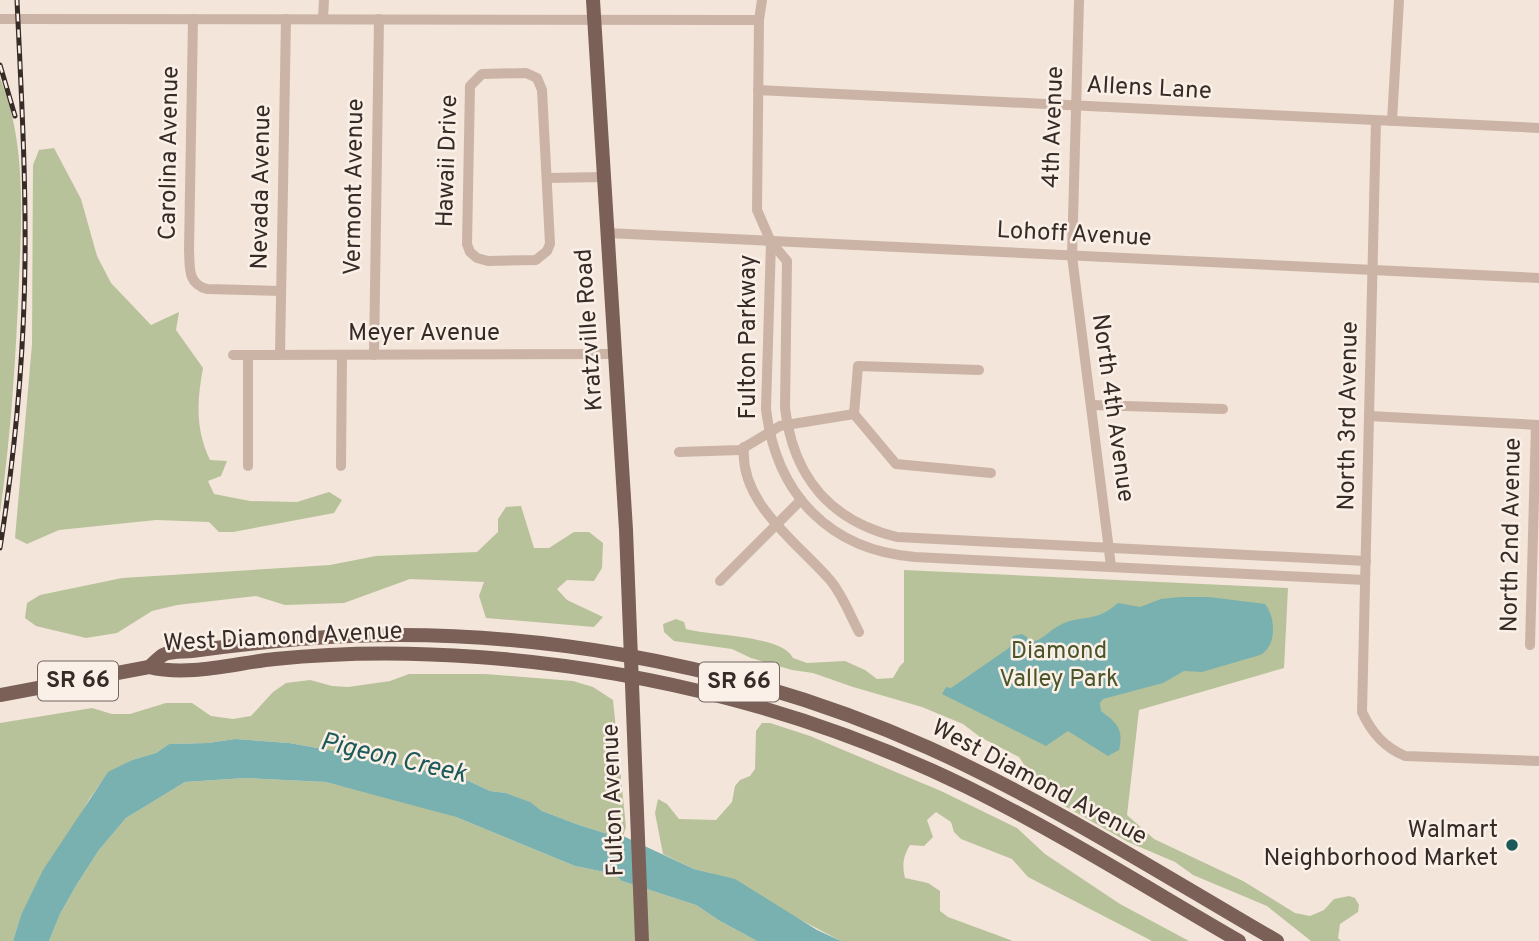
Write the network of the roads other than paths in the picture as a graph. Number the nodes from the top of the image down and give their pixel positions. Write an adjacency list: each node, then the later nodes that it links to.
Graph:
1 (324, 0): 10 (street)
2 (593, 0): 6 (main road, Kratzville Road)
3 (762, 0): 12 (street)
4 (1079, 0): 14 (street, 4th Avenue)
5 (1399, 0): 16 (street)
6 (593, 18): 11 (street); 12 (street); 18 (main road, Kratzville Road)
7 (0, 19): 8 (street)
8 (193, 19): 9 (street); 25 (street, Carolina Avenue)
9 (286, 19): 10 (street); 25 (street, Nevada Avenue)
10 (323, 19): 11 (street)
11 (379, 19): 30 (street, Vermont Avenue)
12 (759, 20): 13 (street)
13 (758, 90): 14 (street, Allens Lane); 21 (street)
14 (1075, 106): 15 (street, Allens Lane); 22 (street, 4th Avenue)
15 (1376, 121): 16 (street, Allens Lane); 23 (street, North 3rd Avenue)
16 (1392, 121): 17 (street, Allens Lane)
17 (1539, 128)
18 (604, 177): 19 (street); 20 (main road, Kratzville Road)
19 (547, 178): 19 (street, Hawaii Drive)
20 (607, 233): 21 (street, Lohoff Avenue); 26 (main road, Kratzville Road)
21 (771, 242): 22 (street, Lohoff Avenue); 37 (street, Fulton Parkway); 39 (street, Fulton Parkway)
22 (1072, 256): 23 (street, Lohoff Avenue); 33 (street, North 4th Avenue)
23 (1373, 271): 24 (street, Lohoff Avenue); 36 (street, North 3rd Avenue)
24 (1539, 278)
25 (281, 291): 28 (street, Nevada Avenue)
26 (614, 354): 30 (street, Meyer Avenue); 54 (main road, Kratzville Road)
27 (233, 355): 31 (street, Meyer Avenue)
28 (280, 355): 29 (street, Meyer Avenue); 31 (street, Meyer Avenue)
29 (342, 355): 30 (street, Meyer Avenue); 43 (street)
30 (374, 355)
31 (248, 356): 42 (street)
32 (979, 370): 35 (street)
33 (1091, 405): 34 (street); 47 (street, North 4th Avenue)
34 (1223, 409)
35 (854, 414): 37 (street); 44 (street)
36 (1369, 416): 38 (street); 48 (street, North 3rd Avenue)
37 (787, 425): 39 (street); 47 (street, Fulton Parkway)
38 (1537, 425): 53 (street, North 2nd Avenue)
39 (770, 432): 40 (street); 45 (street, Fulton Parkway)
40 (744, 447): 41 (street); 46 (street)
41 (678, 452)
42 (248, 466)
43 (341, 466)
44 (990, 472)
45 (801, 500): 46 (street); 49 (street, Fulton Parkway)
46 (776, 524): 51 (street); 52 (street)
47 (1110, 548): 48 (street, Fulton Parkway); 49 (street, North 4th Avenue)
48 (1366, 561): 50 (street, North 3rd Avenue)
49 (1111, 566): 50 (street, Fulton Parkway)
50 (1365, 579): 58 (street, North 3rd Avenue)
51 (720, 581)
52 (859, 632)
53 (1530, 645)
54 (630, 657): 55 (main road, West Diamond Avenue / SR 66); 56 (main road, Fulton Avenue); 61 (main road, West Diamond Avenue / SR 66)
55 (149, 667): 56 (main road, West Diamond Avenue / SR 66); 57 (main road, West Diamond Avenue / SR 66)
56 (631, 676): 59 (main road, Fulton Avenue); 60 (main road, West Diamond Avenue / SR 66)
57 (3, 694)
58 (1539, 761)
59 (642, 941)
60 (1239, 941)
61 (1277, 941)

